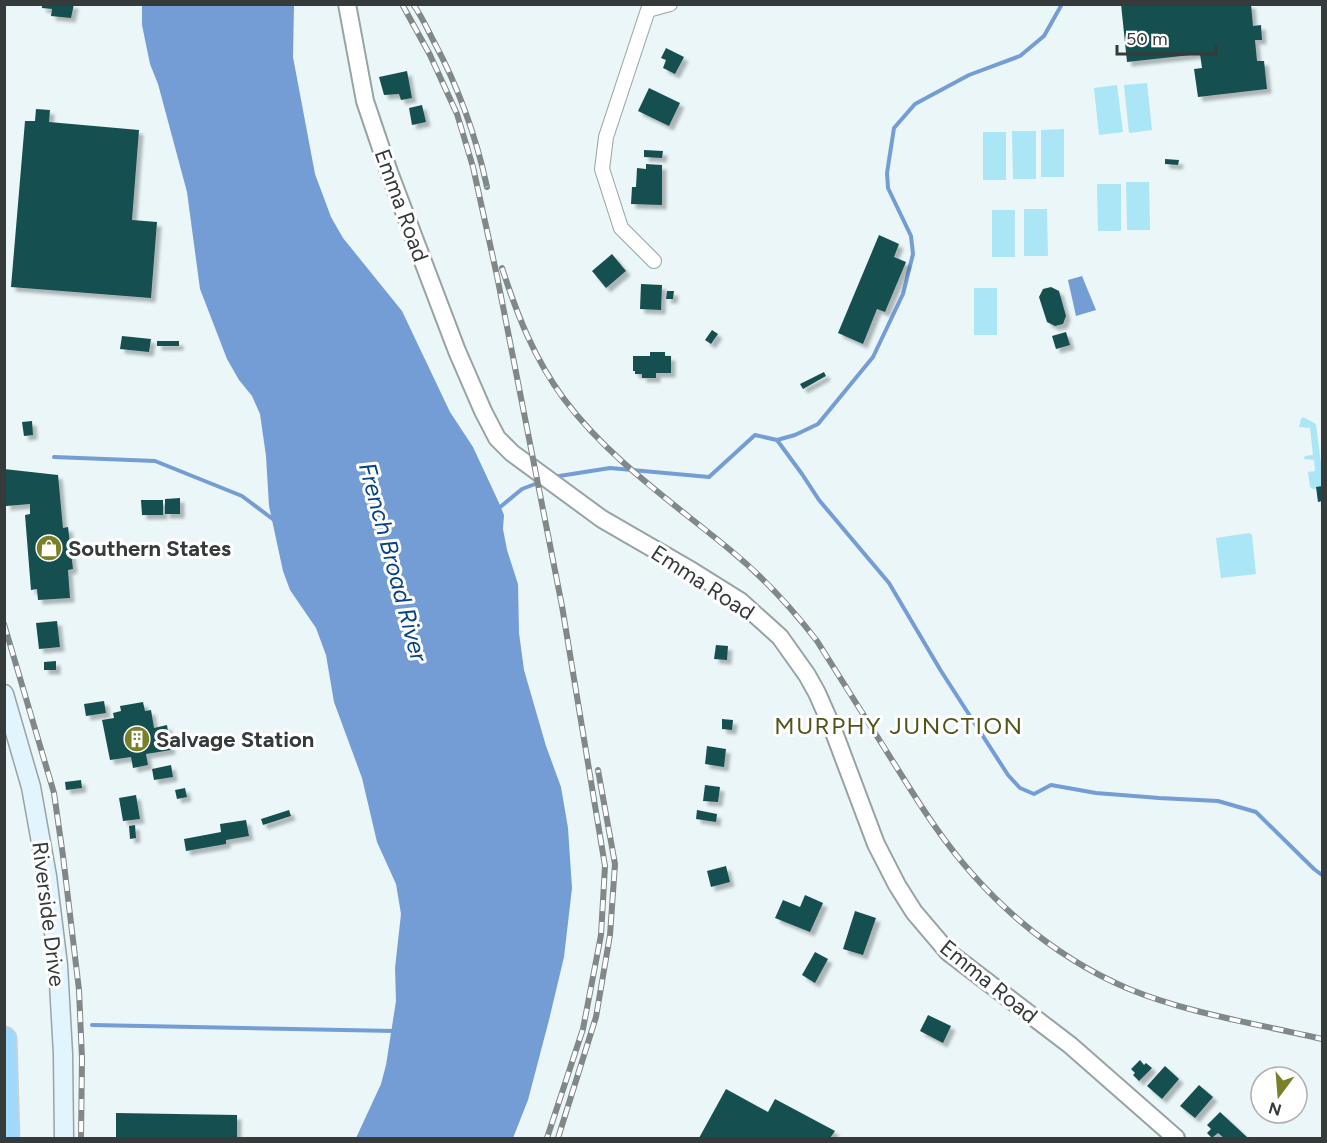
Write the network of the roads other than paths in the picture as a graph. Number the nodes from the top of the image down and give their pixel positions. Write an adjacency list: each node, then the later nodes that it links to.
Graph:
1 (347, 4): 8 (street, Emma Road)
2 (670, 4): 3 (street)
3 (654, 261)
4 (4, 694): 7 (main road, Riverside Drive)
5 (4, 1039): 6 (highway)
6 (7, 1138)
7 (64, 1138)
8 (1176, 1138)

